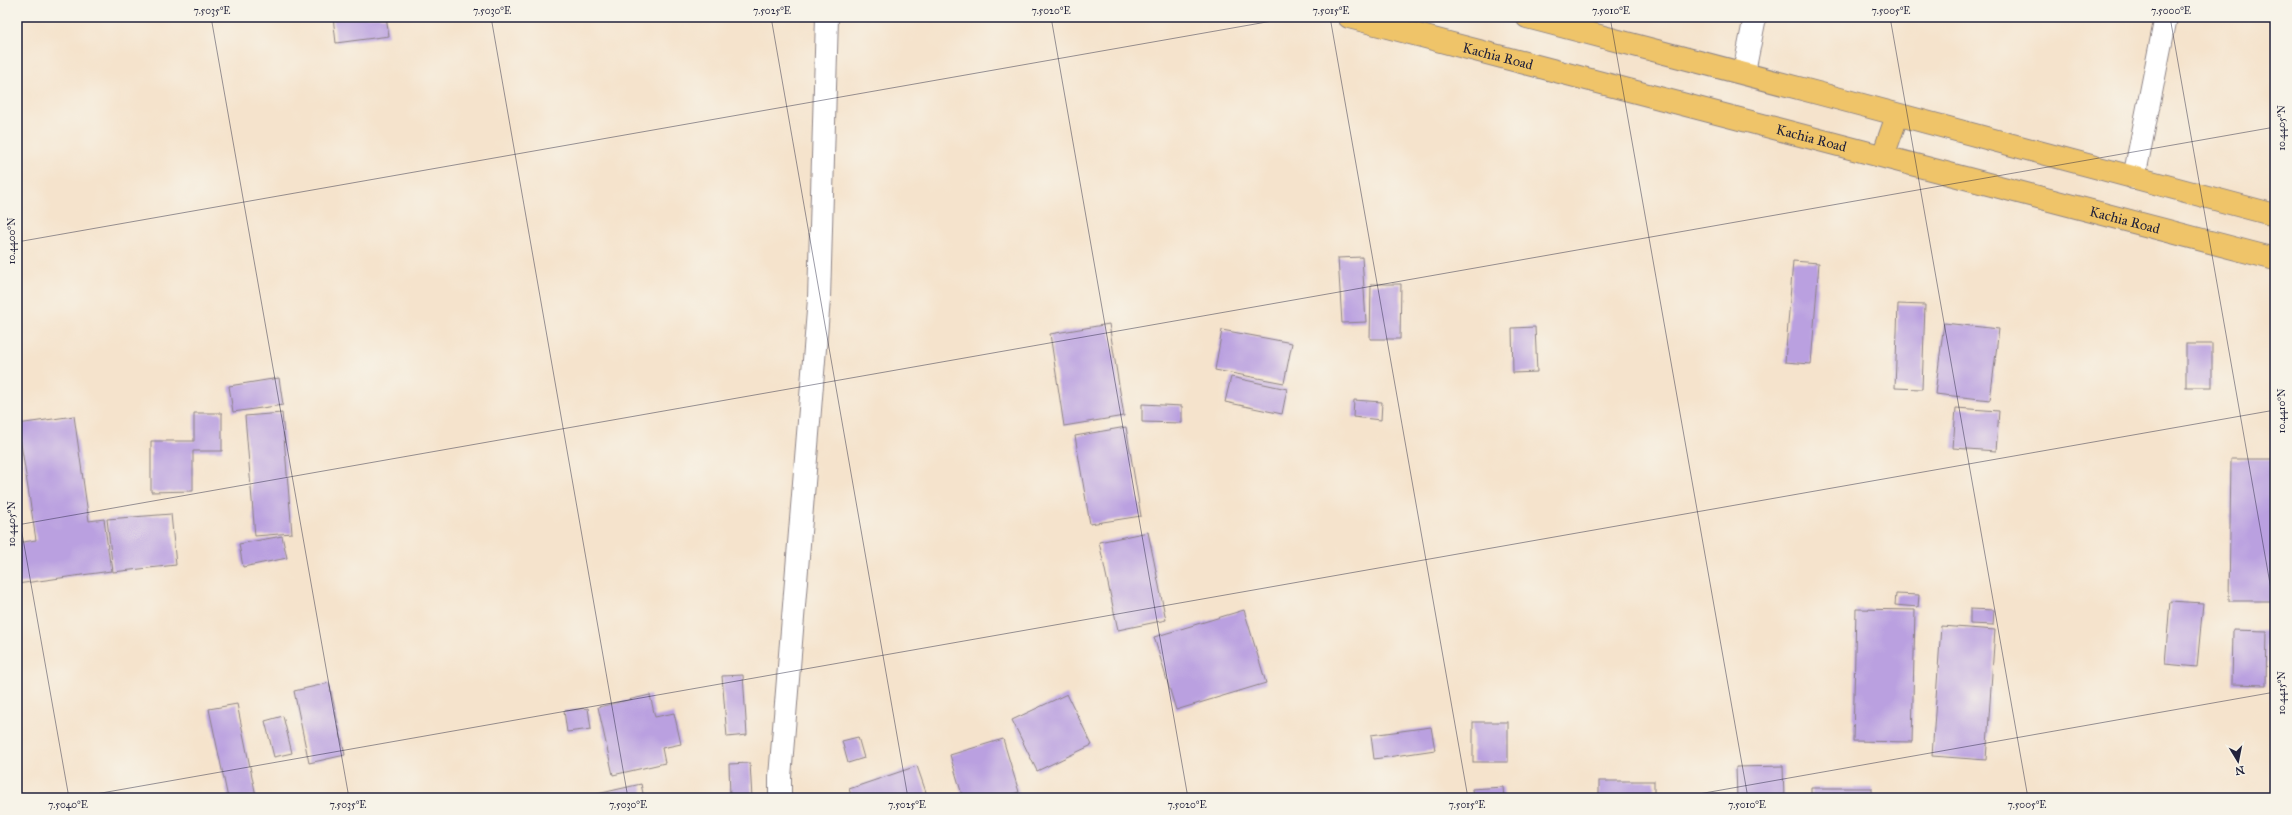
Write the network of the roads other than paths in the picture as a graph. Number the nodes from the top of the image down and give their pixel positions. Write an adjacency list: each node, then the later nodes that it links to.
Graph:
1 (827, 17): 12 (street)
2 (1349, 17): 8 (highway, Kachia Road)
3 (1526, 17): 6 (highway)
4 (1755, 17): 6 (street)
5 (2166, 17): 9 (street)
6 (1744, 72): 7 (highway)
7 (1897, 116): 8 (highway); 9 (highway)
8 (1883, 156): 11 (highway, Kachia Road)
9 (2134, 178): 10 (highway)
10 (2275, 215)
11 (2275, 258)
12 (780, 798)

